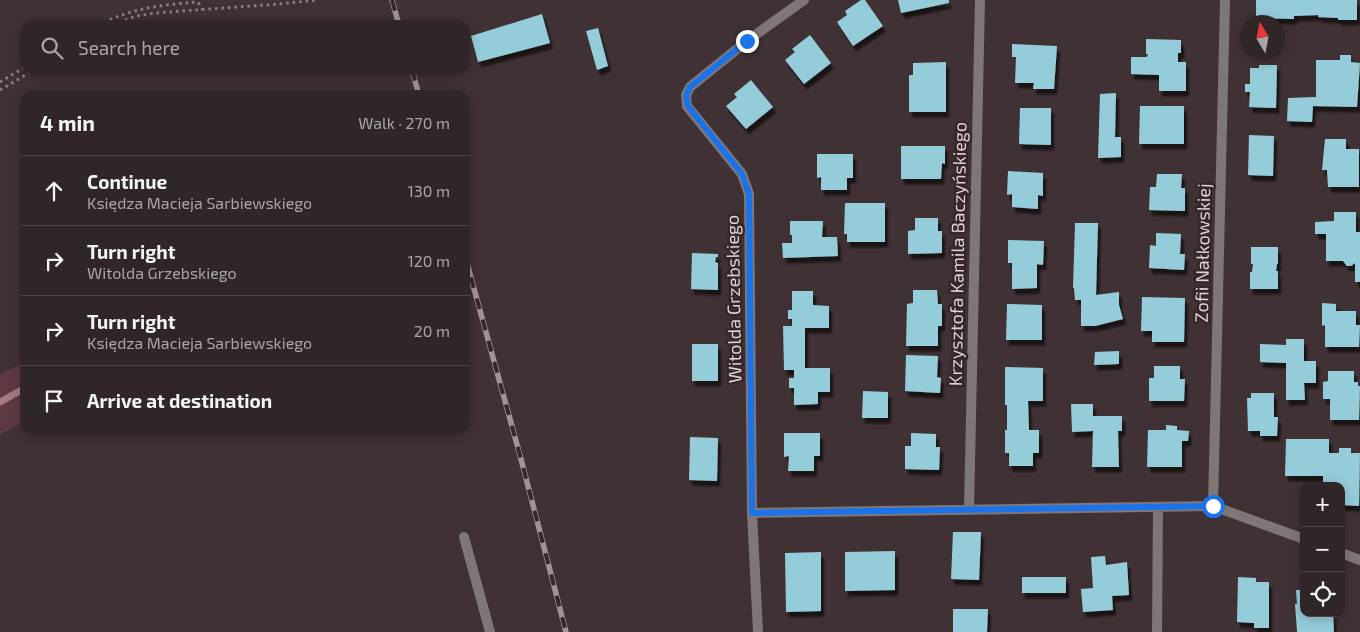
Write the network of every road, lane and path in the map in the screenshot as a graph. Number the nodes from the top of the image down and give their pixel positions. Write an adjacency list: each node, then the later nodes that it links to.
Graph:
1 (317, 0): 5 (path)
2 (804, 0): 15 (street, Witolda Grzebskiego)
3 (980, 0): 14 (street, Krzysztofa Kamila Baczyńskiego)
4 (1225, 0): 12 (street, Zofii Nałkowskiej)
5 (203, 9): 6 (path); 7 (path)
6 (109, 20)
7 (126, 20)
8 (20, 70): 10 (path)
9 (26, 75): 11 (path)
10 (0, 82)
11 (0, 90)
12 (1213, 506): 13 (street); 17 (street)
13 (1158, 507): 14 (street); 22 (street)
14 (969, 509): 15 (street)
15 (752, 513): 21 (street, Witolda Grzebskiego)
16 (464, 538): 20 (street)
17 (1300, 538)
18 (1345, 554): 19 (street)
19 (1360, 560)
20 (490, 632)
21 (758, 632)
22 (1157, 632)

